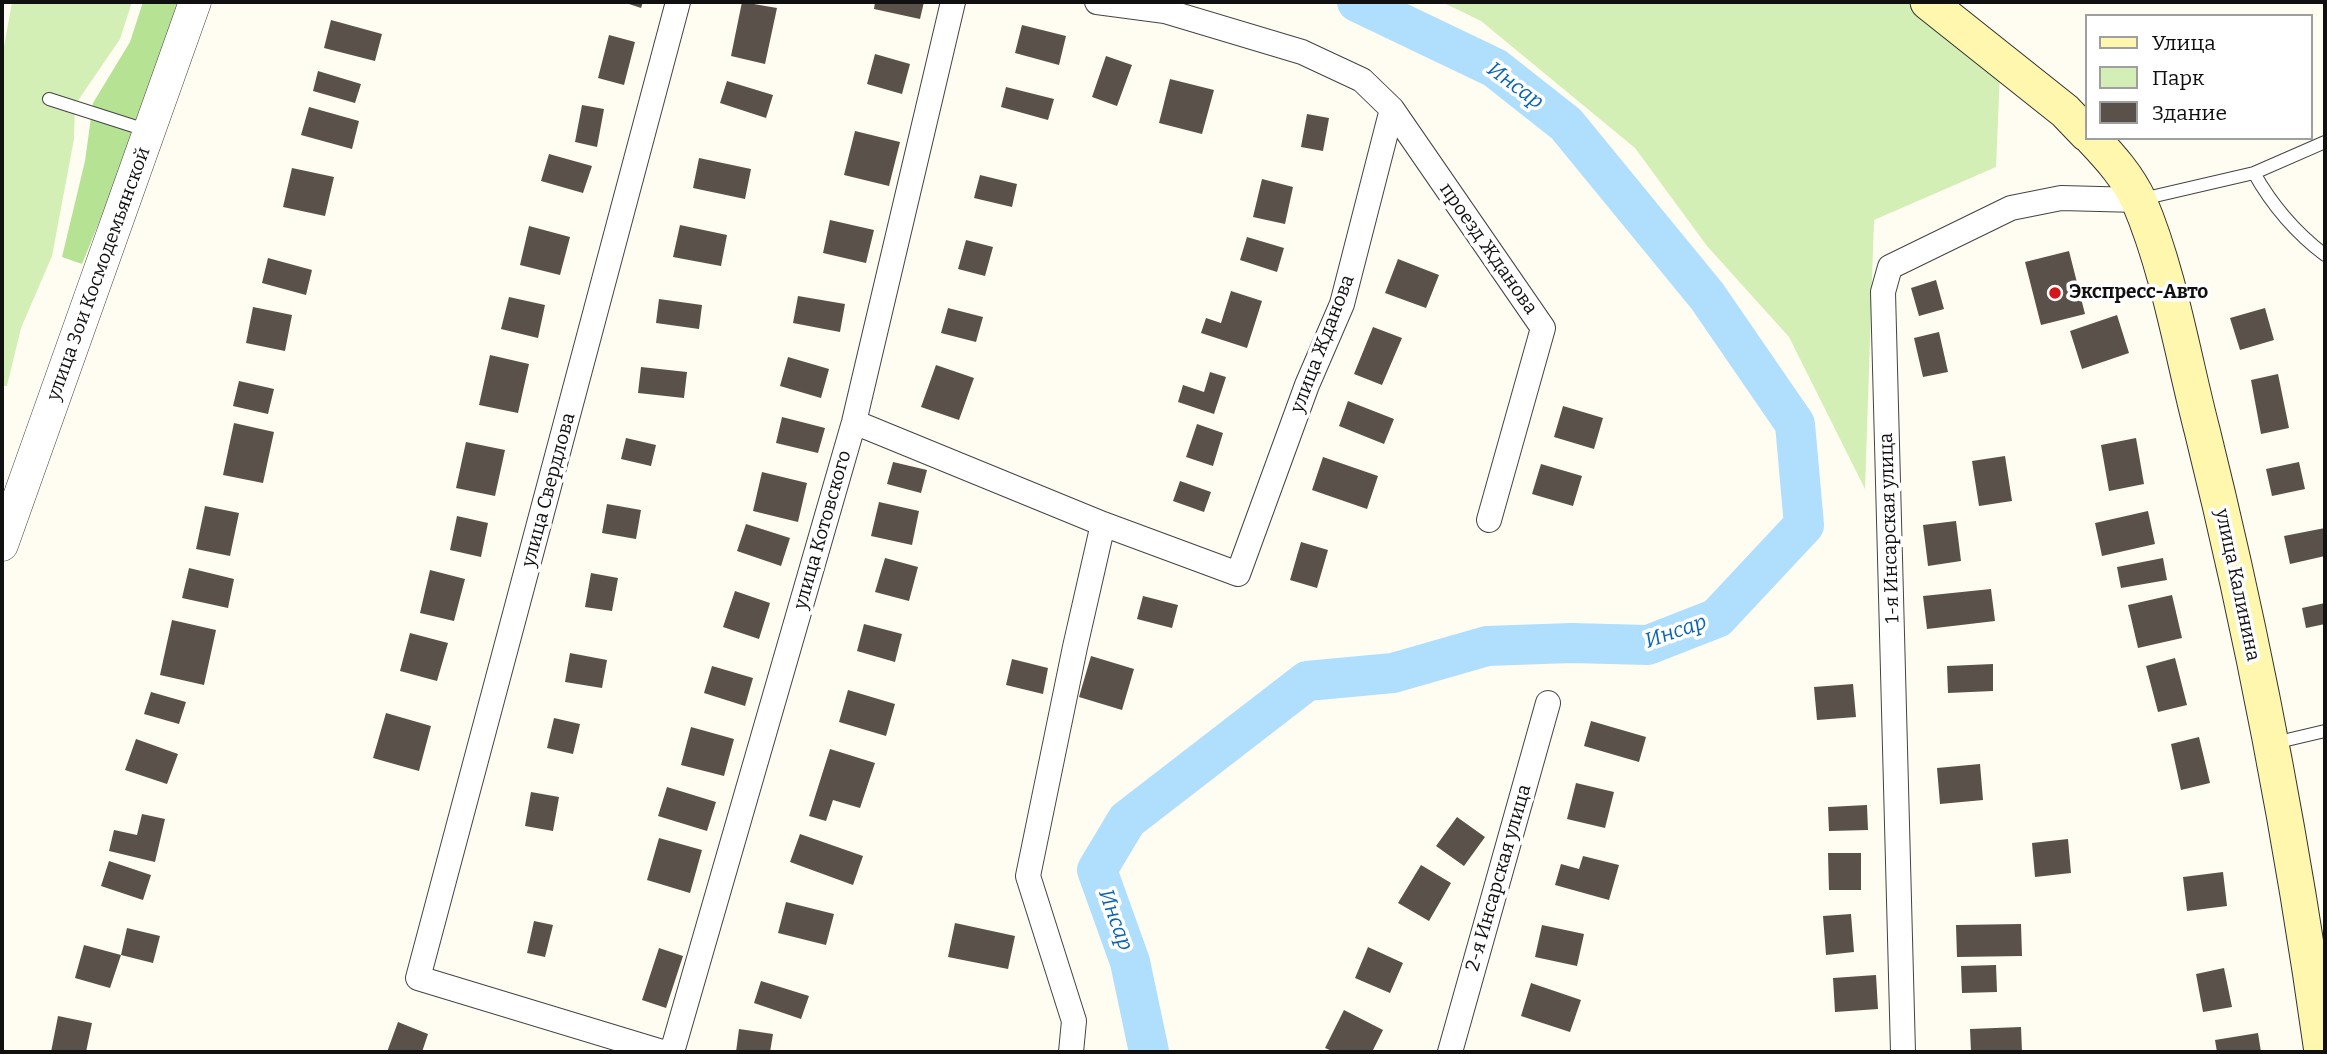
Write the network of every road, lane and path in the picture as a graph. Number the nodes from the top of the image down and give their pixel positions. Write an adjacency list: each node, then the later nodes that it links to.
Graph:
1 (195, 2): 8 (street, улица Зои Космодемьянской)
2 (678, 2): 22 (street, улица Свердлова)
3 (953, 2): 15 (street, улица Котовского)
4 (1097, 2): 7 (street)
5 (1928, 2): 9 (main road)
6 (49, 99): 8 (lane)
7 (1392, 109): 16 (street, проезд Жданова); 17 (street, улица Жданова)
8 (149, 131): 18 (street, улица Зои Космодемьянской)
9 (2086, 133)
10 (2094, 140): 13 (main road, улица Калинина)
11 (2325, 142): 12 (lane)
12 (2254, 173): 13 (lane); 14 (lane)
13 (2138, 200): 21 (main road, улица Калинина); 26 (street, 1-я Инсарская улица)
14 (2325, 256)
15 (854, 422): 17 (street); 23 (street, улица Котовского)
16 (1489, 520)
17 (1103, 524): 24 (street)
18 (2, 545)
19 (1548, 703): 25 (street, 2-я Инсарская улица)
20 (2325, 731): 21 (lane)
21 (2270, 744): 27 (main road, улица Калинина)
22 (662, 1052)
23 (672, 1052)
24 (1071, 1052)
25 (1450, 1052)
26 (1903, 1052)
27 (2322, 1052)

